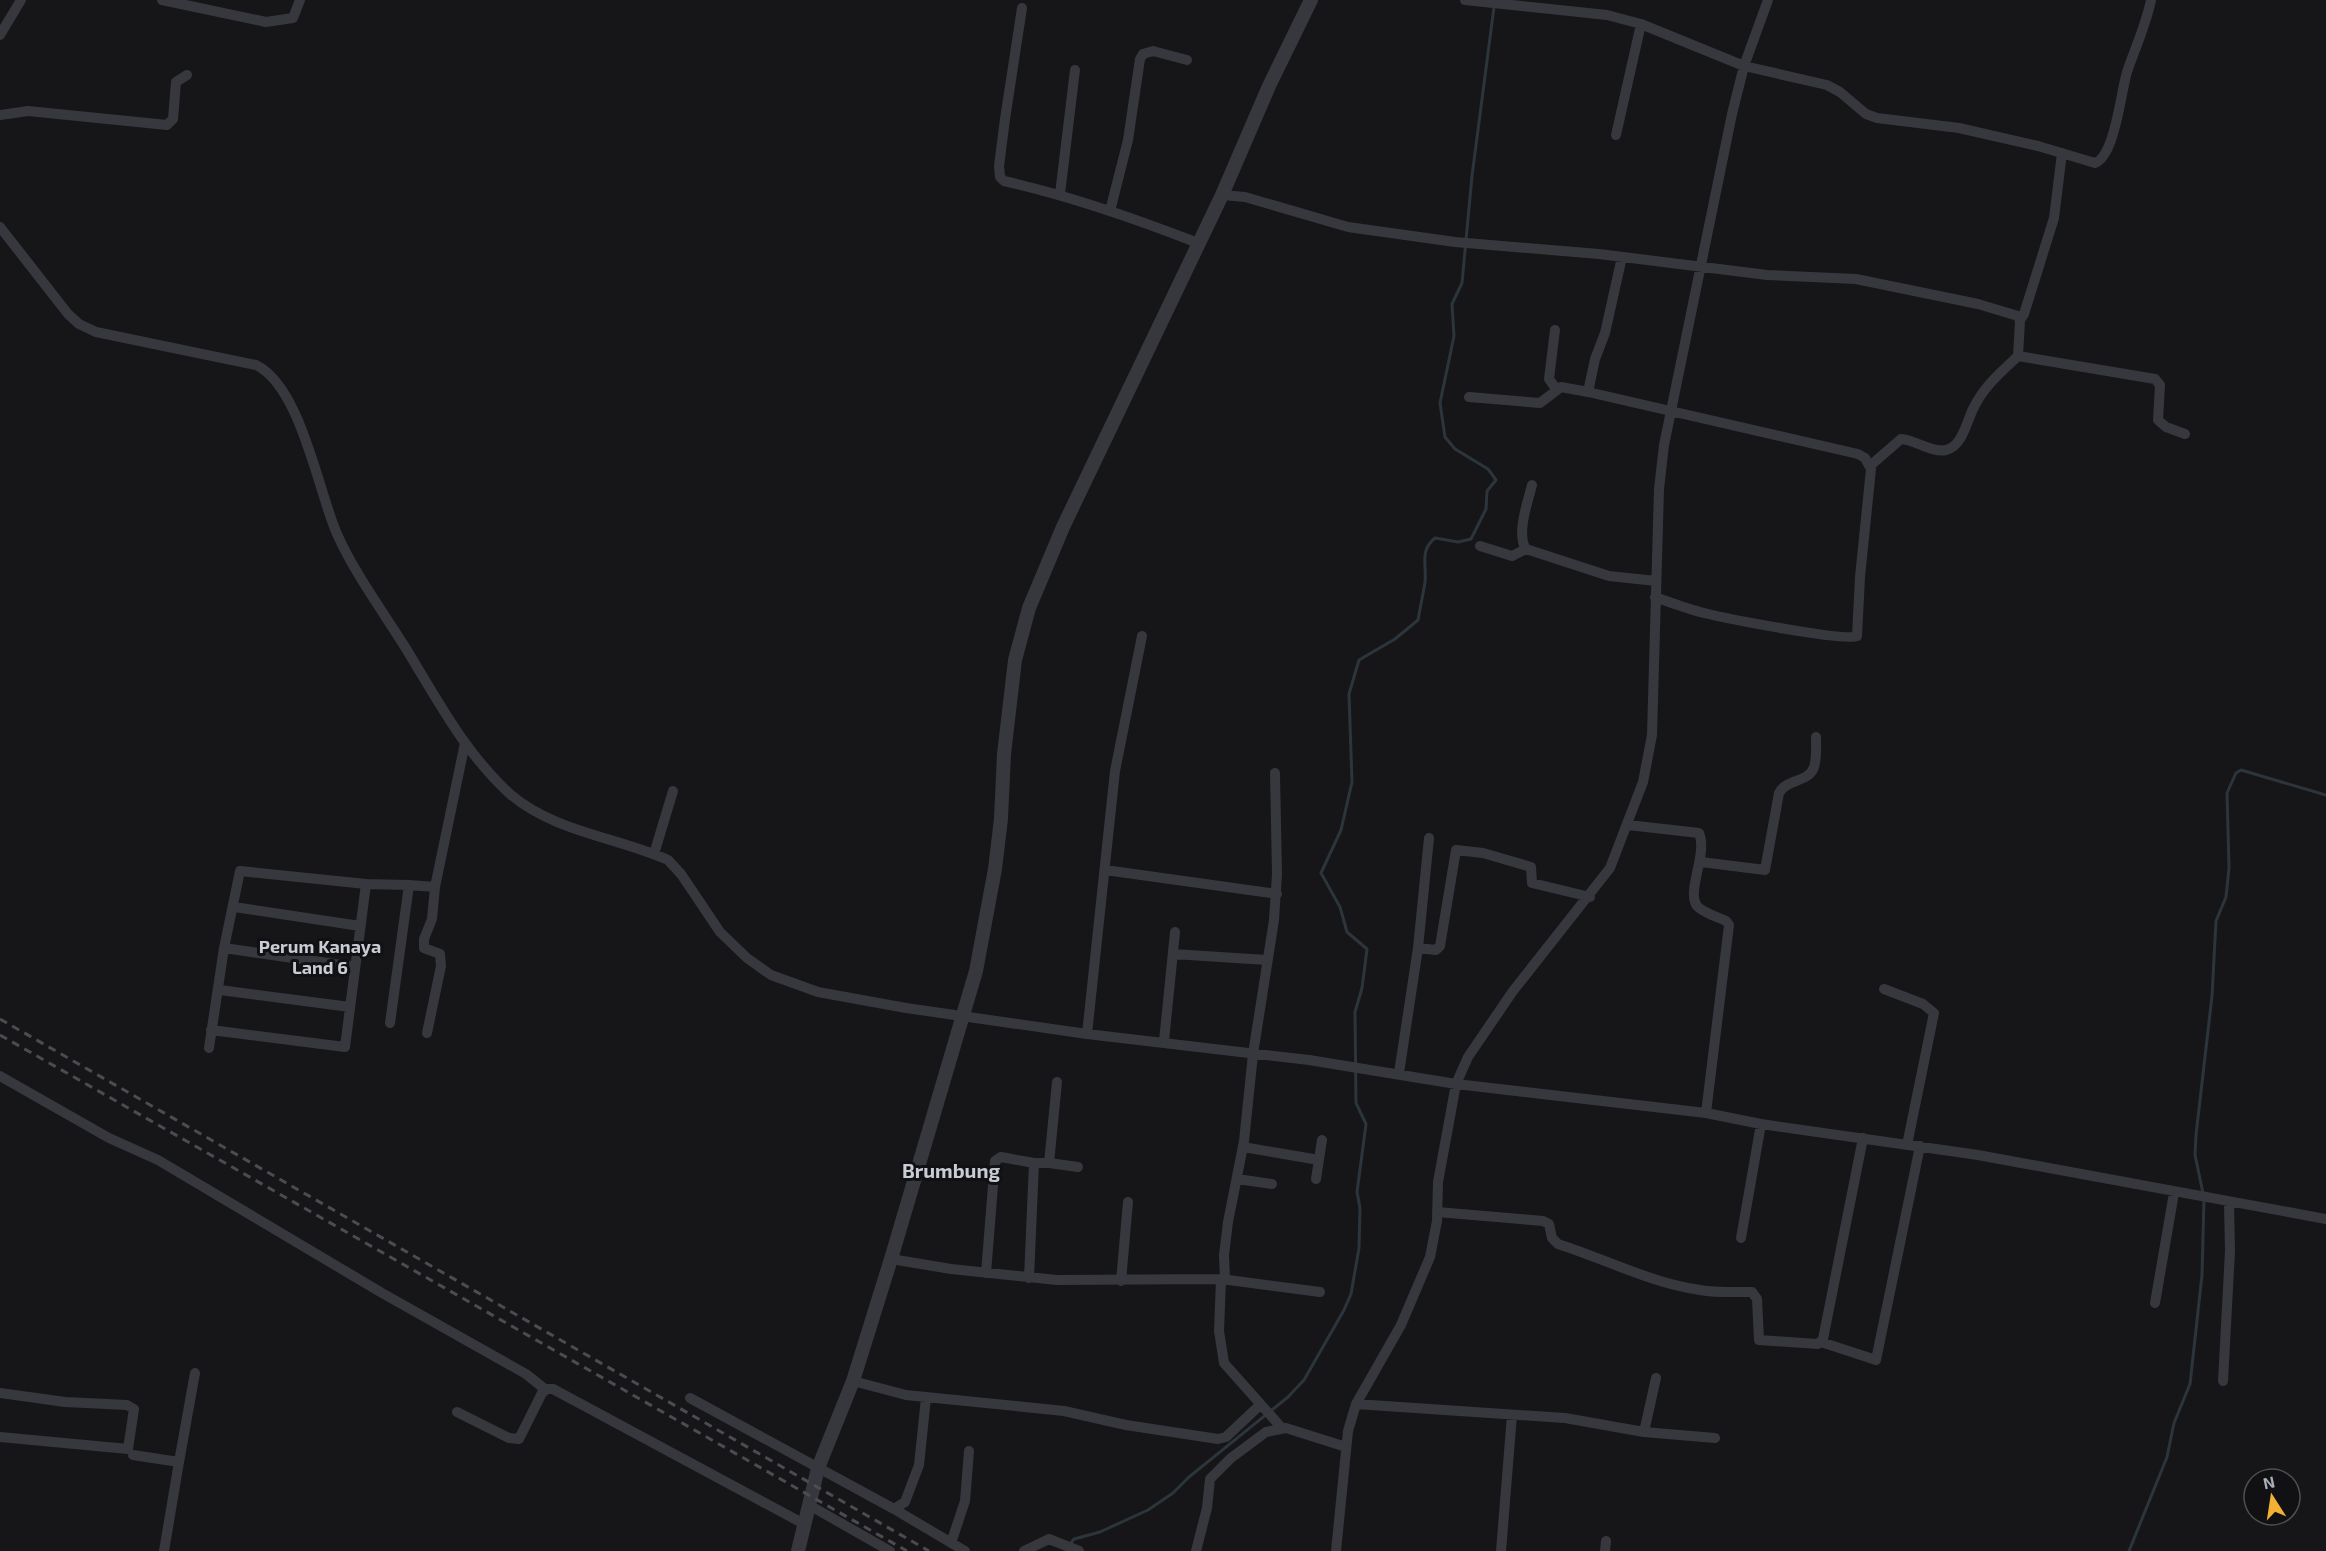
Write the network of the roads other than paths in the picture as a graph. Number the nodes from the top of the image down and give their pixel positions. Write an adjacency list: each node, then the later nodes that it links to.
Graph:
1 (21, 0): 11 (street)
2 (162, 0): 3 (street)
3 (300, 0)
4 (1311, 0): 20 (street)
5 (1465, 0): 8 (street)
6 (1768, 0): 13 (street)
7 (2151, 0): 18 (street)
8 (1480, 1): 10 (street)
9 (1022, 8): 19 (street)
10 (1641, 24): 13 (street); 17 (street)
11 (0, 35)
12 (1187, 60): 21 (street)
13 (1744, 66): 18 (street); 25 (street)
14 (1075, 70): 19 (street)
15 (187, 75): 16 (street)
16 (0, 116)
17 (1616, 135)
18 (2062, 153): 26 (street)
19 (1060, 194): 21 (street)
20 (1222, 195): 23 (street); 24 (street)
21 (1110, 211): 23 (street)
22 (0, 227): 42 (street)
23 (1198, 243): 66 (street)
24 (1622, 257): 25 (street); 30 (street)
25 (1700, 268): 26 (street); 32 (street)
26 (2020, 320): 28 (street)
27 (1555, 330): 29 (street)
28 (2018, 356): 33 (street); 34 (street)
29 (1557, 390): 30 (street); 31 (street)
30 (1588, 392): 32 (street)
31 (1468, 397)
32 (1670, 412): 34 (street); 38 (street)
33 (2185, 434)
34 (1871, 465): 39 (street)
35 (1532, 485): 37 (street)
36 (1480, 546): 37 (street)
37 (1526, 549): 38 (street)
38 (1656, 581): 39 (street)
39 (1655, 597): 45 (street)
40 (1142, 636): 49 (street)
41 (1816, 737): 48 (street)
42 (465, 743): 47 (street); 52 (street)
43 (1275, 773): 53 (street)
44 (673, 791): 47 (street)
45 (1628, 825): 48 (street); 54 (street)
46 (1429, 838): 59 (street)
47 (654, 854): 66 (street)
48 (1701, 862): 78 (street)
49 (1105, 870): 53 (street); 70 (street)
50 (366, 884): 51 (street); 55 (street); 56 (street)
51 (409, 885): 52 (street); 67 (street)
52 (435, 886): 69 (street)
53 (1276, 894): 61 (street)
54 (1590, 897): 59 (street); 77 (street)
55 (234, 907): 56 (street); 58 (street)
56 (360, 926): 62 (street)
57 (1175, 932): 60 (street)
58 (224, 948): 62 (street); 64 (street)
59 (1418, 948): 74 (street)
60 (1173, 954): 61 (street); 71 (street)
61 (1267, 960): 73 (street)
62 (355, 967): 65 (street)
63 (1884, 989): 82 (street)
64 (219, 990): 65 (street); 68 (street)
65 (350, 1007): 68 (street)
66 (962, 1015): 70 (street); 98 (street)
67 (390, 1023)
68 (212, 1030): 72 (street)
69 (428, 1033)
70 (1087, 1034): 71 (street)
71 (1164, 1041): 73 (street)
72 (209, 1048)
73 (1253, 1054): 74 (street); 84 (street)
74 (1399, 1073): 77 (street)
75 (0, 1076): 110 (street)
76 (1057, 1082): 87 (street)
77 (1456, 1084): 78 (street); 95 (street)
78 (1706, 1113): 79 (street)
79 (1761, 1124): 80 (street); 97 (street)
80 (1863, 1138): 82 (street); 105 (street)
81 (1322, 1140): 85 (street)
82 (1908, 1145): 83 (street)
83 (1920, 1146): 92 (street); 105 (street)
84 (1243, 1148): 85 (street); 89 (street)
85 (1319, 1160): 90 (street)
86 (1034, 1163): 87 (street); 99 (street); 100 (street)
87 (1049, 1163): 88 (street)
88 (1078, 1167)
89 (1237, 1179): 91 (street); 101 (street)
90 (1316, 1179)
91 (1272, 1184)
92 (2174, 1193): 94 (street); 104 (street)
93 (1128, 1202): 102 (street)
94 (2229, 1203): 96 (street); 109 (street)
95 (1437, 1212): 105 (street); 114 (street)
96 (2326, 1219)
97 (1741, 1238)
98 (891, 1259): 99 (street); 108 (street)
99 (986, 1273): 100 (street)
100 (1029, 1278): 102 (street)
101 (1223, 1279): 102 (street); 103 (street); 115 (street)
102 (1121, 1281)
103 (1320, 1292)
104 (2155, 1303)
105 (1821, 1342)
106 (195, 1373): 125 (street)
107 (1656, 1378): 119 (street)
108 (853, 1381): 113 (street); 126 (street)
109 (2223, 1381)
110 (546, 1390): 116 (street); 129 (street)
111 (0, 1393): 120 (street)
112 (690, 1398): 126 (street)
113 (926, 1398): 115 (street); 128 (street)
114 (1356, 1404): 117 (street); 122 (street)
115 (1260, 1405): 118 (street)
116 (457, 1412)
117 (1512, 1415): 119 (street); 139 (street)
118 (1278, 1424): 122 (street); 137 (street)
119 (1644, 1432): 121 (street)
120 (0, 1437)
121 (1715, 1438)
122 (1346, 1447): 138 (street)
123 (969, 1451): 130 (street)
124 (133, 1455): 125 (street)
125 (179, 1462): 132 (street)
126 (818, 1468): 127 (street); 128 (street)
127 (809, 1505): 129 (street); 134 (street)
128 (894, 1509): 130 (street)
129 (804, 1524): 133 (street)
130 (951, 1543): 135 (street)
131 (1076, 1550): 136 (street)
132 (164, 1551)
133 (798, 1551)
134 (890, 1551)
135 (965, 1551)
136 (1024, 1551)
137 (1196, 1551)
138 (1336, 1551)
139 (1501, 1551)

